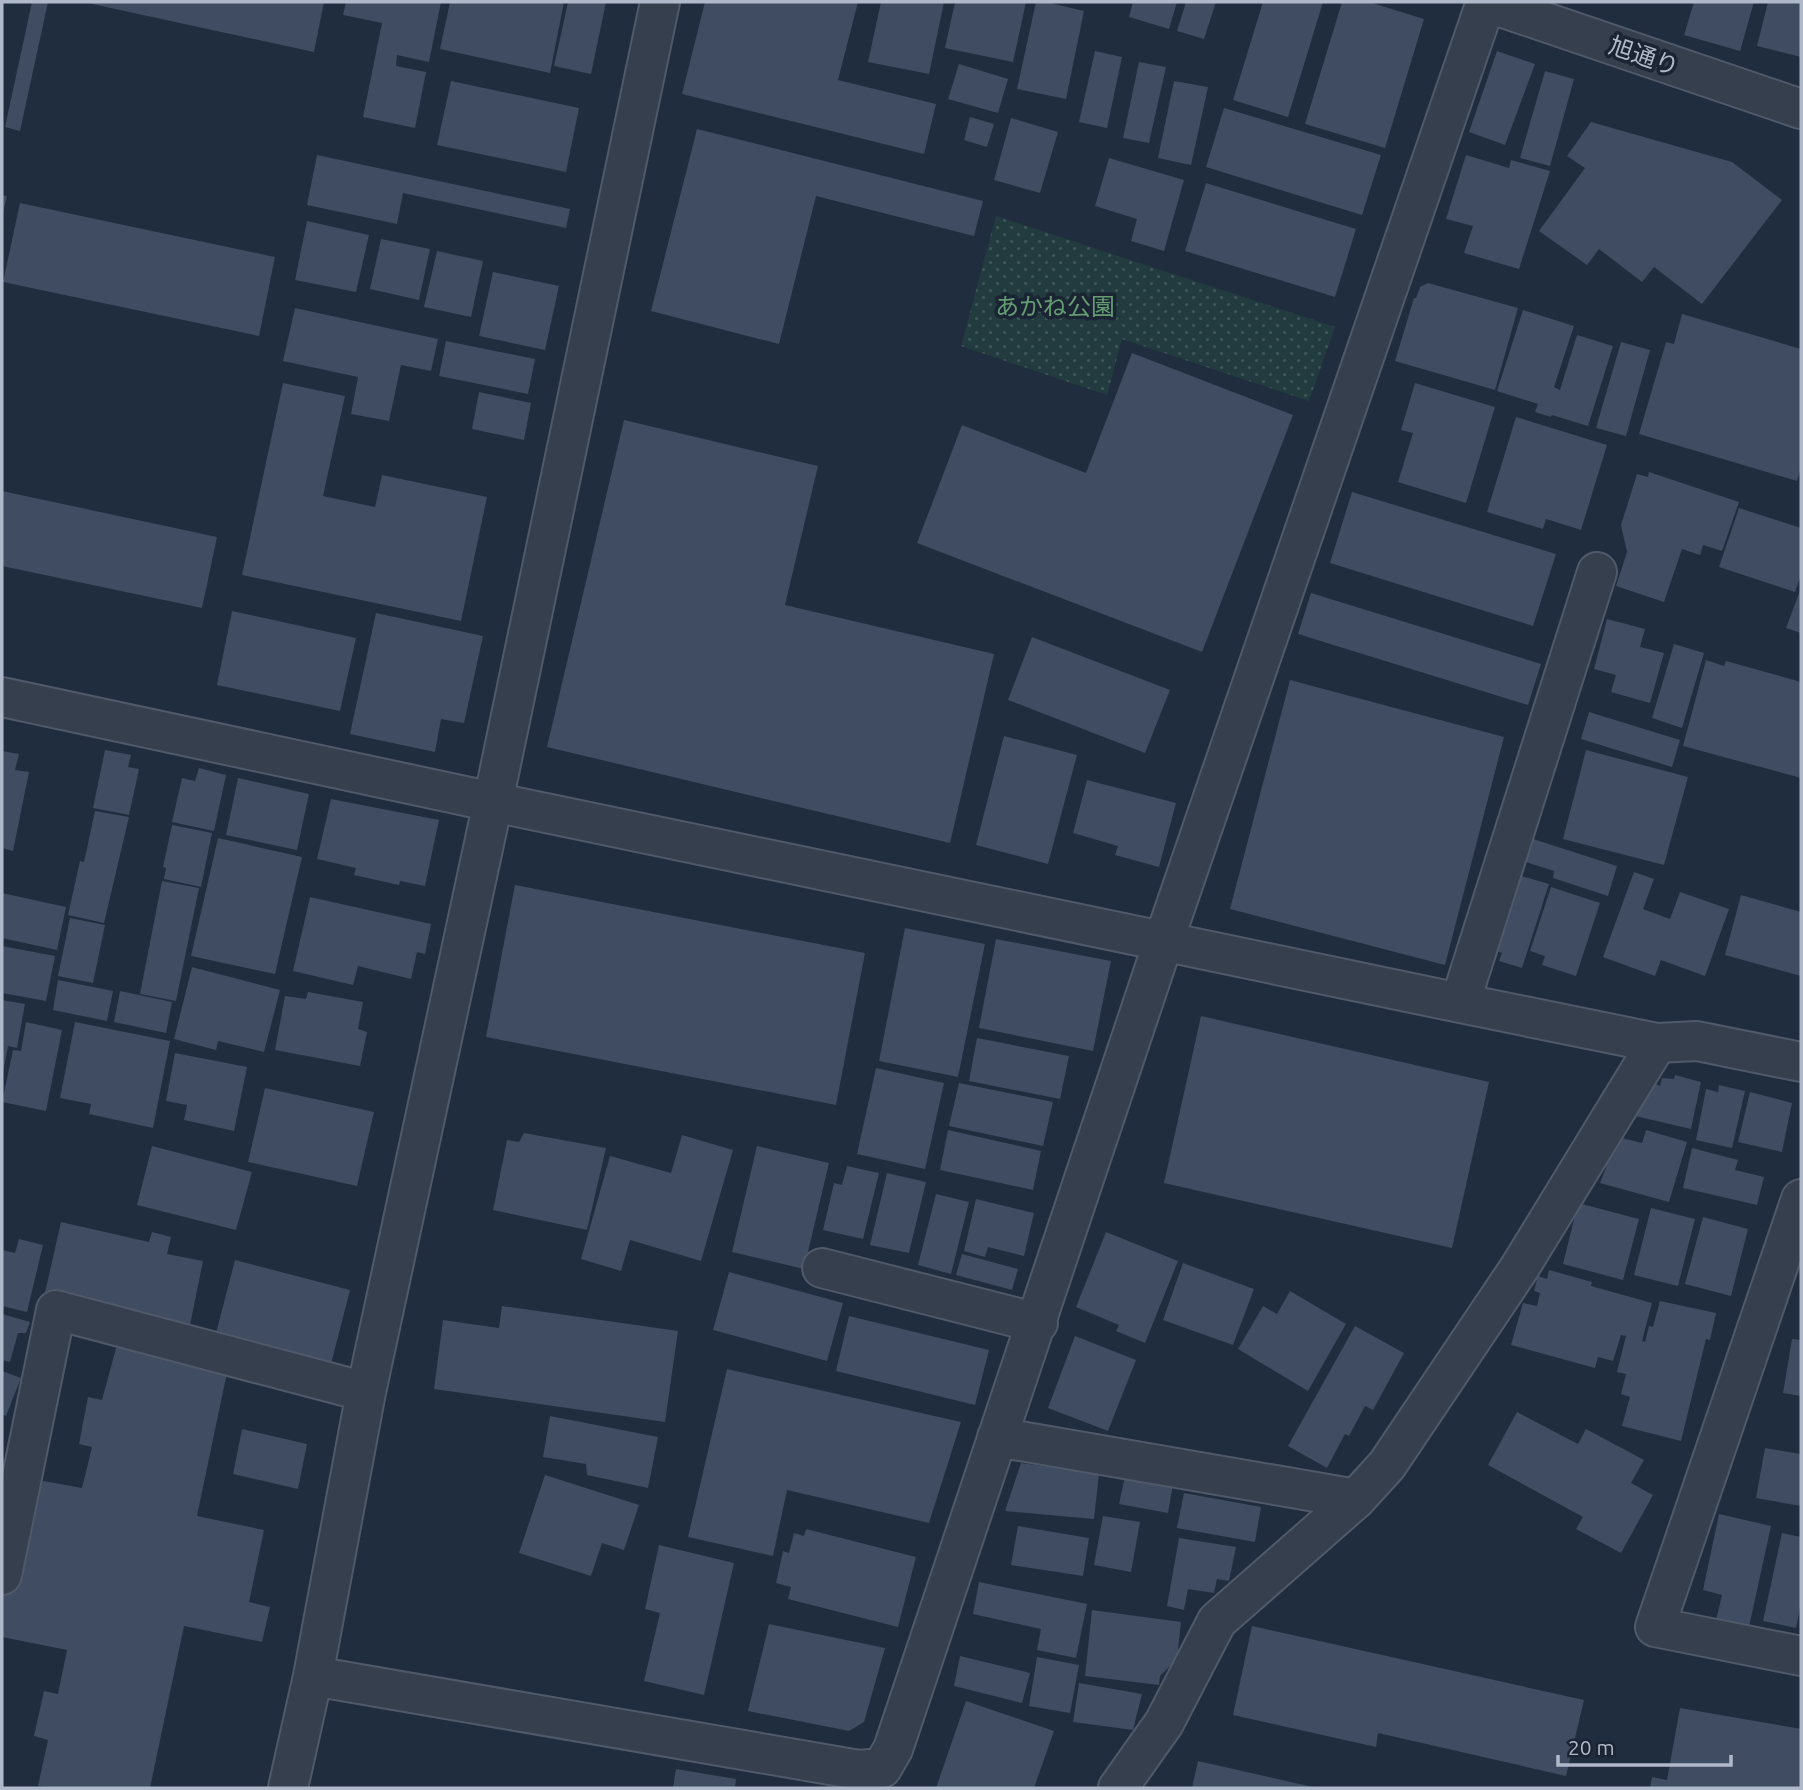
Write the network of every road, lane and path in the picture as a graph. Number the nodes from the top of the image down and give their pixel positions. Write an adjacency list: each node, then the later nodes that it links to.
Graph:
1 (660, 2): 6 (street)
2 (1486, 2): 3 (street, 旭通り); 7 (street)
3 (1801, 110)
4 (1597, 572): 8 (street)
5 (2, 697): 6 (street)
6 (493, 802): 7 (street); 14 (street)
7 (1164, 940): 8 (street); 13 (street)
8 (1460, 1003): 9 (street)
9 (1657, 1043): 10 (street); 16 (street)
10 (1801, 1062)
11 (1801, 1199): 18 (street)
12 (822, 1268): 13 (street)
13 (1038, 1323): 15 (street)
14 (366, 1392): 17 (street); 19 (street)
15 (997, 1437): 16 (street); 19 (street)
16 (1356, 1499): 21 (street)
17 (2, 1575)
18 (1801, 1656)
19 (313, 1676): 20 (street)
20 (288, 1788)
21 (1118, 1788)

